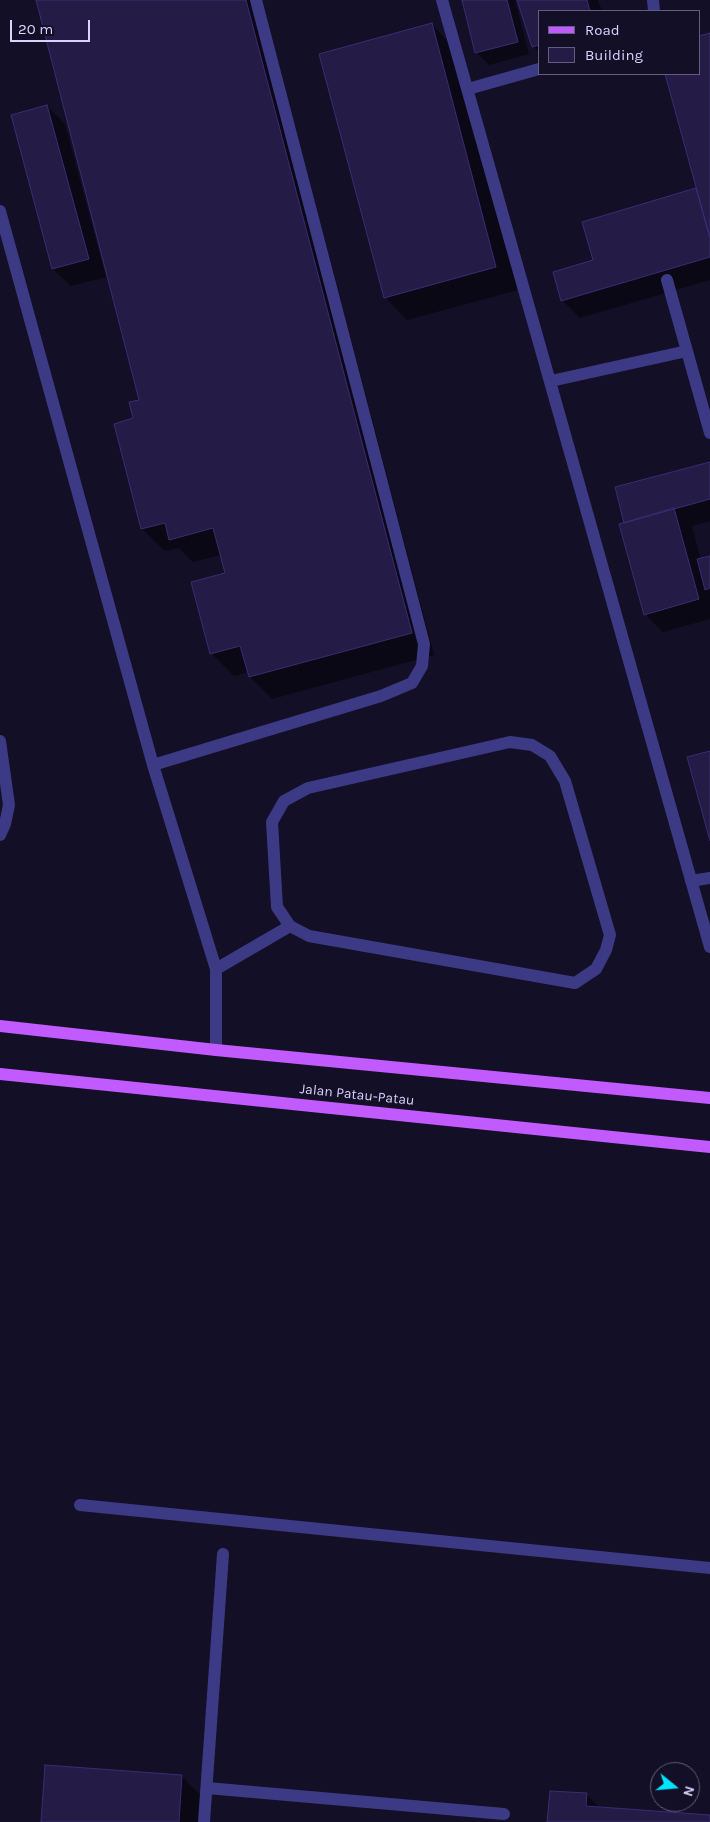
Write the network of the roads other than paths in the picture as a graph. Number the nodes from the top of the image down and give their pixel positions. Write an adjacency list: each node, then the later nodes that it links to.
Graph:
1 (256, 0): 11 (lane)
2 (442, 0): 4 (lane)
3 (538, 70): 4 (lane)
4 (468, 89): 8 (lane)
5 (0, 211): 11 (lane)
6 (667, 280): 7 (lane)
7 (687, 351): 8 (lane); 9 (lane)
8 (551, 381): 14 (lane)
9 (710, 433)
10 (0, 741): 12 (lane)
11 (154, 765): 17 (lane)
12 (0, 835)
13 (710, 878): 14 (lane)
14 (691, 881): 16 (lane)
15 (290, 926): 15 (lane); 17 (lane)
16 (710, 947)
17 (216, 969): 19 (lane)
18 (0, 1026): 19 (main road)
19 (216, 1050): 21 (main road)
20 (0, 1074): 22 (main road, Jalan Patau-Patau)
21 (710, 1098)
22 (710, 1147)
23 (80, 1505): 25 (lane)
24 (223, 1554): 26 (lane)
25 (710, 1568)
26 (207, 1788): 27 (lane); 28 (lane)
27 (504, 1814)
28 (204, 1822)

